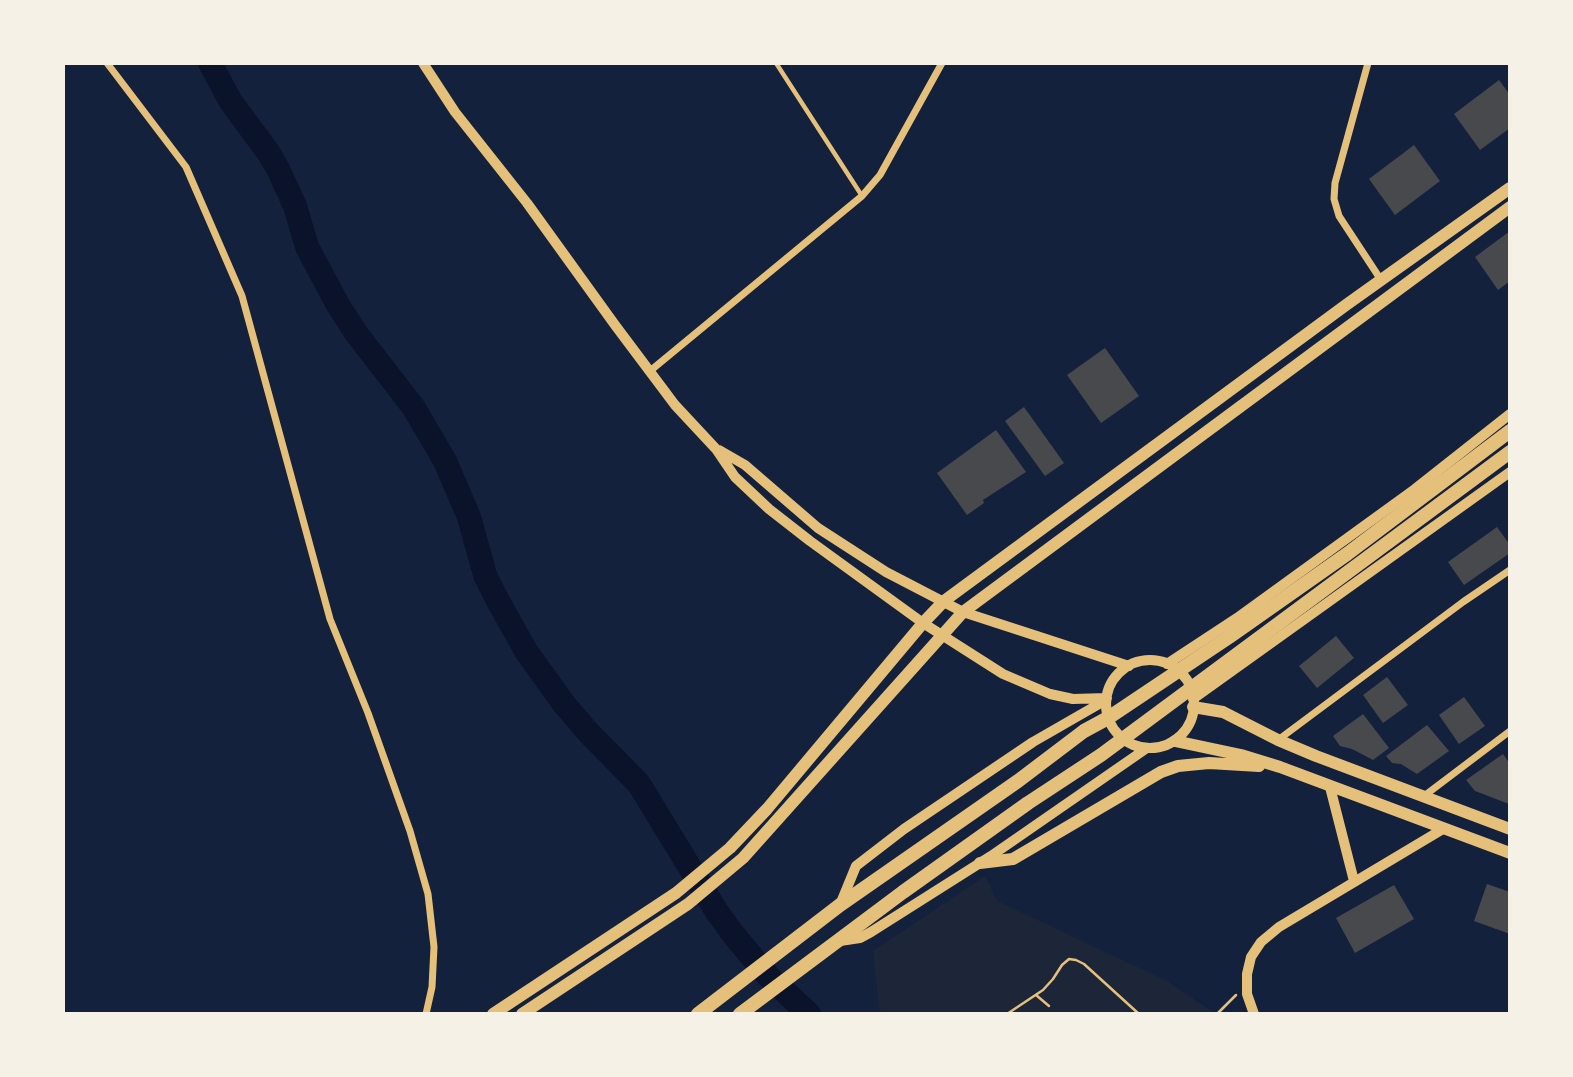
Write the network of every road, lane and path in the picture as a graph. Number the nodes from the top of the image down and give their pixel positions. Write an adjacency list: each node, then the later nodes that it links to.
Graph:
1 (107, 63): 44 (street)
2 (424, 63): 10 (street)
3 (776, 63): 7 (lane)
4 (942, 63): 7 (street)
5 (1368, 63): 9 (street)
6 (1510, 188): 9 (main road)
7 (862, 196): 10 (street)
8 (1510, 207): 18 (main road)
9 (1381, 280): 17 (main road)
10 (650, 371): 13 (street)
11 (1510, 414): 22 (street)
12 (1510, 431): 22 (highway)
13 (716, 449): 17 (street); 19 (street)
14 (1510, 452): 23 (highway)
15 (1510, 472): 23 (street)
16 (1510, 570): 27 (street)
17 (944, 601): 18 (street); 19 (main road)
18 (963, 612): 20 (main road); 21 (street)
19 (923, 623): 20 (street); 45 (main road)
20 (942, 636): 24 (street); 46 (main road)
21 (1129, 666): 22 (street); 24 (street)
22 (1172, 667): 23 (street); 25 (highway)
23 (1192, 698): 27 (main road); 28 (street); 30 (highway)
24 (1106, 699): 29 (street); 39 (street)
25 (1084, 731): 30 (highway); 39 (highway)
26 (1510, 732): 33 (street)
27 (1278, 740): 33 (main road)
28 (1175, 741): 29 (street); 31 (main road)
29 (1147, 748): 37 (street)
30 (1101, 755): 40 (highway)
31 (1280, 767): 32 (main road); 37 (main road)
32 (1330, 787): 34 (main road); 38 (street)
33 (1422, 797): 35 (main road)
34 (1443, 829): 36 (main road); 38 (street)
35 (1510, 829)
36 (1510, 853)
37 (980, 863): 40 (street)
38 (1354, 881): 41 (street)
39 (840, 905): 47 (highway)
40 (834, 944): 48 (highway)
41 (1247, 986): 51 (path); 52 (street)
42 (1036, 995): 43 (path); 49 (path); 50 (path)
43 (1049, 1006)
44 (426, 1014)
45 (493, 1014)
46 (522, 1014)
47 (698, 1014)
48 (740, 1014)
49 (1007, 1014)
50 (1139, 1014)
51 (1217, 1014)
52 (1254, 1014)

